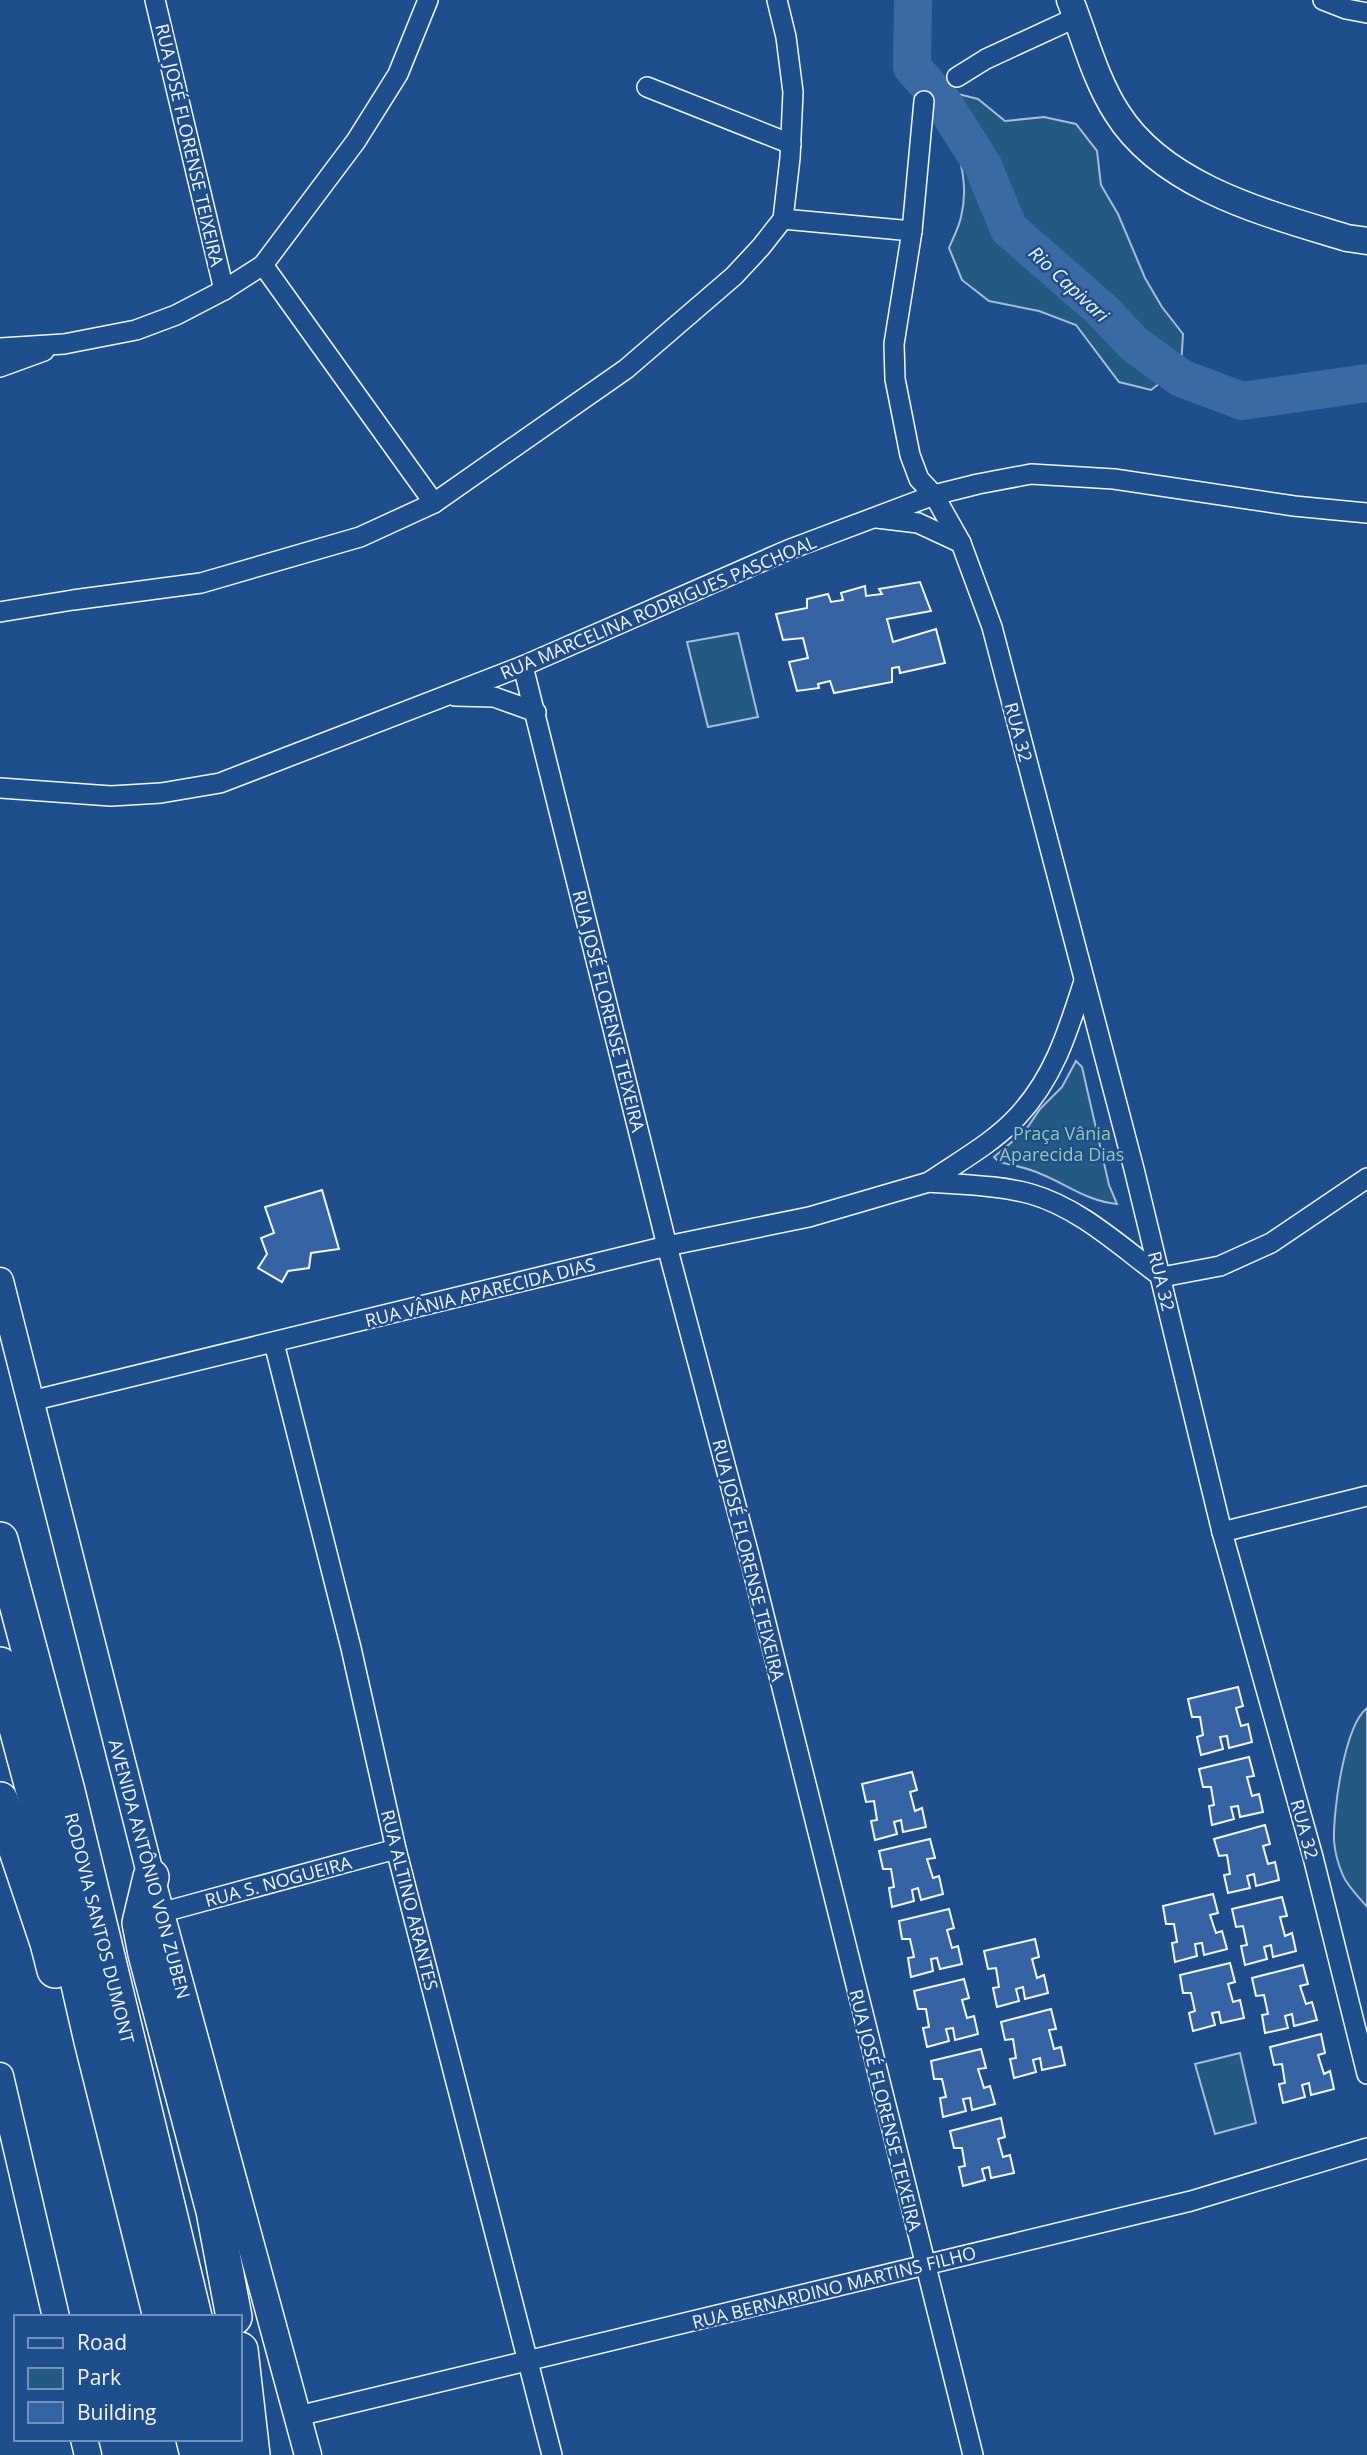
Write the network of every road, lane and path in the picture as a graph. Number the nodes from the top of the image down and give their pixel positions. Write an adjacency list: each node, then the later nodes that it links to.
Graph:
1 (155, 0): 15 (street, RUA JOSÉ FLORENSE TEIXEIRA)
2 (428, 0): 14 (street)
3 (777, 0): 10 (street)
4 (1323, 0): 6 (street)
5 (1073, 8): 7 (street); 13 (street)
6 (1367, 13)
7 (957, 77)
8 (647, 87): 10 (street)
9 (924, 101): 12 (street, RUA 32)
10 (790, 144): 11 (street)
11 (783, 219): 12 (street); 20 (street)
12 (912, 231): 19 (street, RUA 32)
13 (1367, 241)
14 (263, 265): 15 (street); 20 (street)
15 (224, 290): 16 (street)
16 (64, 344): 17 (street); 18 (street)
17 (0, 348)
18 (0, 367)
19 (934, 495): 21 (street, RUA MARCELINA RODRIGUES PASCHOAL); 22 (street, RUA MARCELINA RODRIGUES PASCHOAL); 23 (street, RUA 32)
20 (434, 503): 24 (street)
21 (1367, 513)
22 (873, 517): 23 (street, RUA MARCELINA RODRIGUES PASCHOAL); 25 (street, RUA MARCELINA RODRIGUES PASCHOAL)
23 (961, 543): 29 (street, RUA 32)
24 (0, 612)
25 (523, 666): 26 (street, RUA MARCELINA RODRIGUES PASCHOAL); 27 (street, RUA JOSÉ FLORENSE TEIXEIRA)
26 (443, 697): 27 (street, RUA MARCELINA RODRIGUES PASCHOAL); 28 (street, RUA MARCELINA RODRIGUES PASCHOAL)
27 (536, 712): 32 (street, RUA JOSÉ FLORENSE TEIXEIRA)
28 (0, 788)
29 (1084, 980): 31 (street, RUA VÂNIA APARECIDA DIAS); 33 (street, RUA 32)
30 (1367, 1178): 33 (street)
31 (929, 1182): 32 (street, RUA VÂNIA APARECIDA DIAS); 33 (street, RUA VÂNIA APARECIDA DIAS)
32 (667, 1246): 35 (street, RUA VÂNIA APARECIDA DIAS); 49 (street, RUA JOSÉ FLORENSE TEIXEIRA)
33 (1162, 1277): 38 (street, RUA 32)
34 (0, 1281): 36 (street, AVENIDA ANTÔNIO VON ZUBEN)
35 (274, 1343): 36 (street, RUA VÂNIA APARECIDA DIAS); 42 (street, RUA ALTINO ARANTES)
36 (31, 1401): 43 (street, AVENIDA ANTÔNIO VON ZUBEN)
37 (1367, 1496): 38 (street)
38 (1222, 1532): 46 (street, RUA 32)
39 (0, 1540): 52 (highway, RODOVIA SANTOS DUMONT)
40 (0, 1665): 45 (highway, RODOVIA SANTOS DUMONT)
41 (0, 1800): 45 (highway)
42 (396, 1849): 44 (street, RUA S. NOGUEIRA); 54 (street, RUA ALTINO ARANTES)
43 (150, 1877): 44 (street, AVENIDA ANTÔNIO VON ZUBEN); 53 (highway)
44 (160, 1913): 56 (street, AVENIDA ANTÔNIO VON ZUBEN)
45 (92, 2040): 51 (highway, RODOVIA SANTOS DUMONT)
46 (1367, 2074)
47 (0, 2076): 50 (street)
48 (1367, 2148): 49 (street, RUA BERNARDINO MARTINS FILHO)
49 (925, 2266): 54 (street, RUA BERNARDINO MARTINS FILHO); 60 (street, RUA JOSÉ FLORENSE TEIXEIRA)
50 (56, 2315)
51 (161, 2315)
52 (194, 2315)
53 (234, 2315)
54 (528, 2361): 56 (street, RUA BERNARDINO MARTINS FILHO); 59 (street, RUA ALTINO ARANTES)
55 (242, 2368): 57 (highway)
56 (298, 2416): 58 (street, AVENIDA ANTÔNIO VON ZUBEN)
57 (252, 2455)
58 (308, 2455)
59 (552, 2455)
60 (973, 2455)

